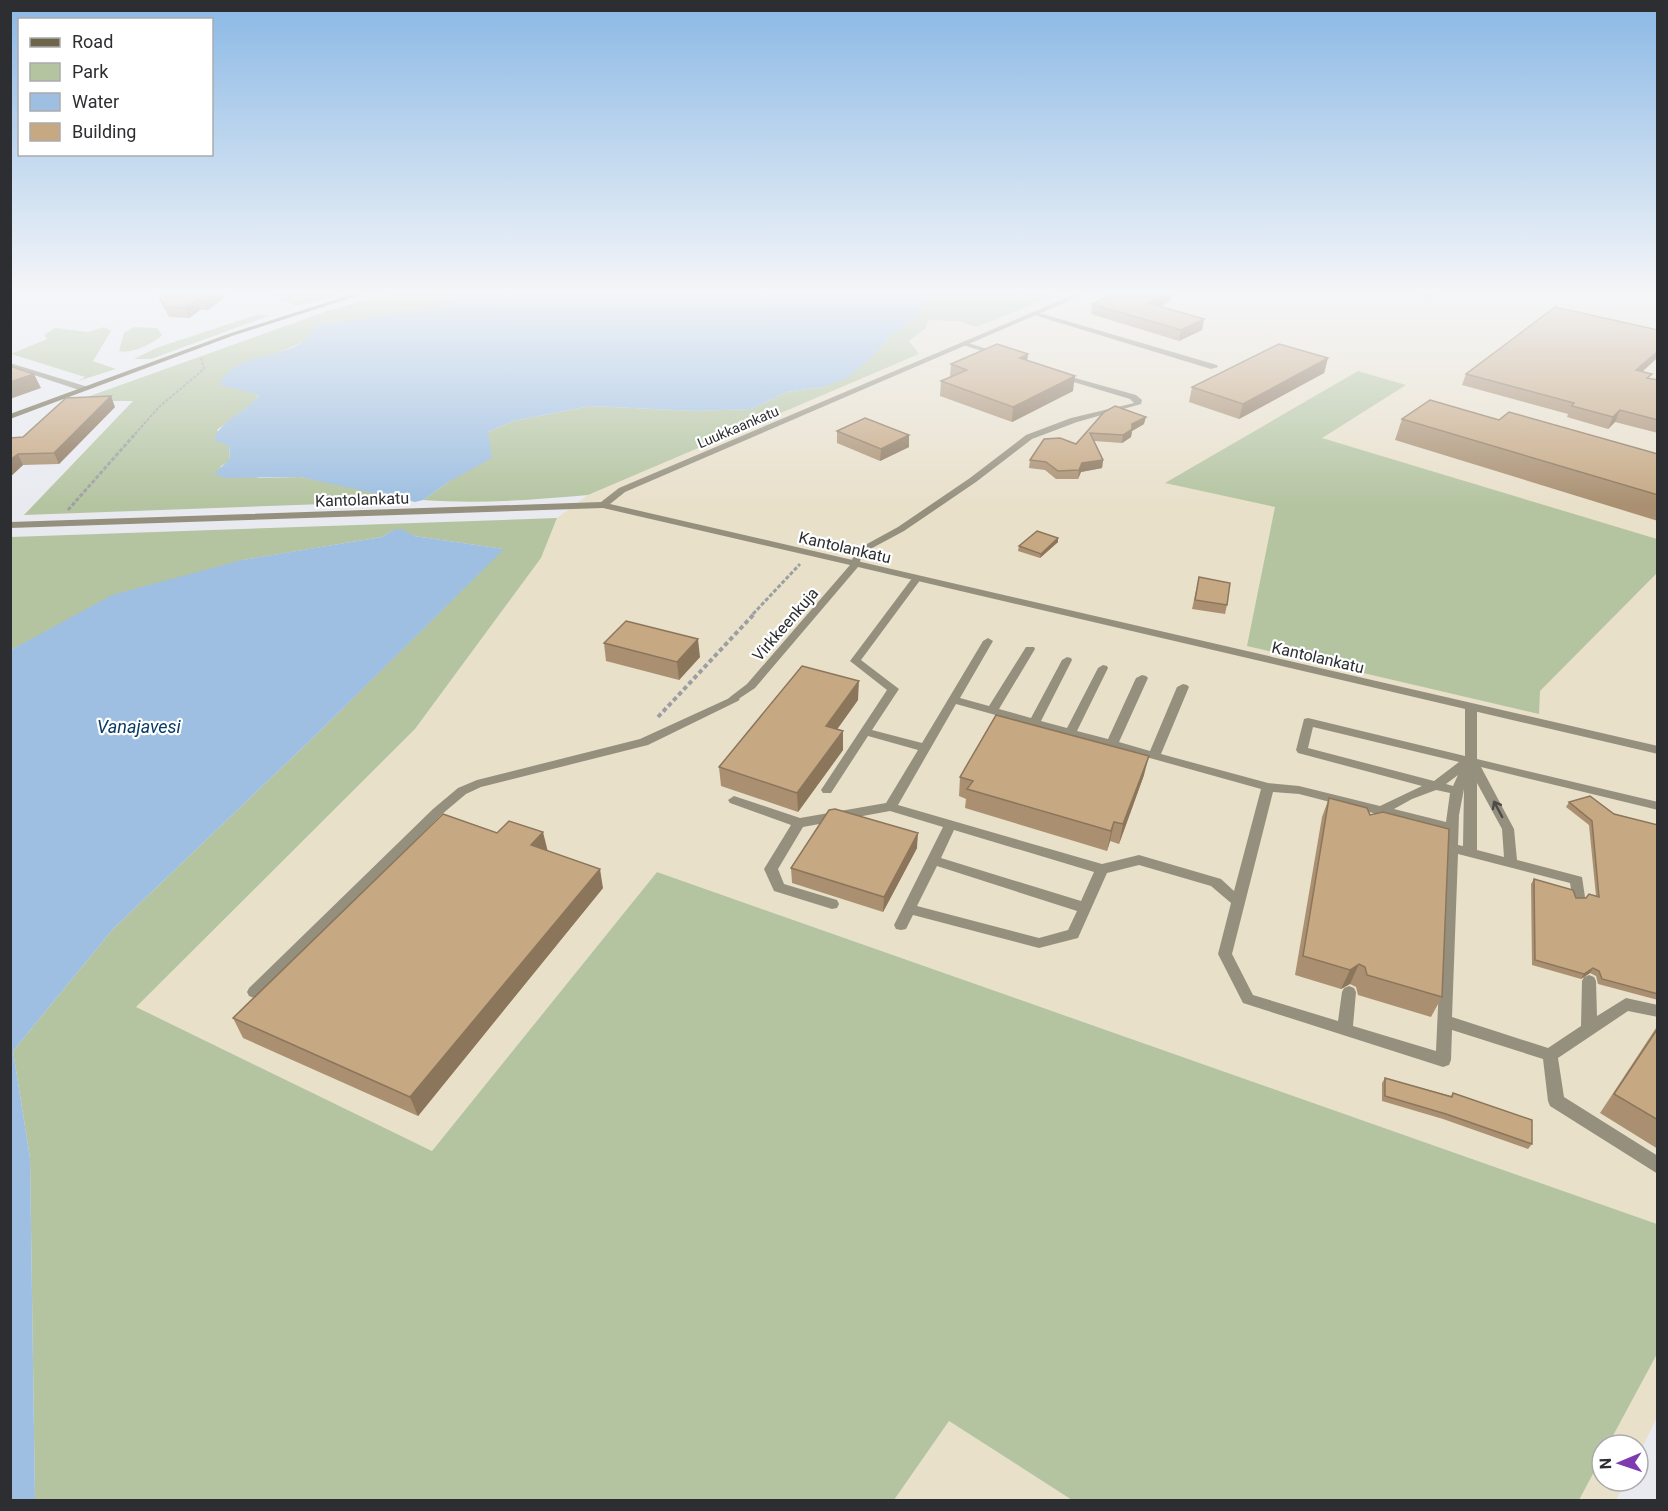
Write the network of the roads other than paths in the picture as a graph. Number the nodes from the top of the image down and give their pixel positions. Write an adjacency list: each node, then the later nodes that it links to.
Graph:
1 (153, 364): 7 (street)
2 (919, 364): 9 (street, Luukkaankatu)
3 (1202, 364): 5 (street)
4 (10, 365): 7 (street)
5 (1214, 367)
6 (1053, 373): 11 (street, Virkkeenkuja)
7 (85, 389): 8 (street)
8 (10, 417)
9 (603, 505): 10 (street, Kantolankatu); 11 (street, Kantolankatu)
10 (10, 525)
11 (855, 565): 12 (street, Kantolankatu); 53 (street, Virkkeenkuja)
12 (916, 579): 20 (street, Kantolankatu); 23 (street)
13 (988, 641): 19 (street)
14 (1030, 650): 21 (street)
15 (1067, 660): 22 (street)
16 (1103, 668): 24 (street)
17 (1142, 678): 25 (street)
18 (1183, 687): 28 (street)
19 (953, 700): 21 (street); 26 (street)
20 (1471, 707): 27 (street, Kantolankatu); 29 (street)
21 (992, 711): 22 (street)
22 (1034, 723): 24 (street)
23 (865, 732): 26 (street); 32 (street)
24 (1070, 733): 25 (street)
25 (1112, 744): 28 (street)
26 (925, 748): 36 (street)
27 (1658, 750)
28 (1154, 756): 31 (street)
29 (1471, 759): 30 (street); 30 (street); 33 (street); 35 (street); 42 (street); 44 (street, one-way to 29)
30 (1436, 785): 33 (street); 37 (street)
31 (1268, 787): 37 (street); 47 (street)
32 (827, 790)
33 (1457, 791): 40 (street)
34 (734, 800): 38 (street)
35 (1658, 806)
36 (890, 807): 38 (street); 39 (street)
37 (1377, 815): 40 (street)
38 (799, 823): 48 (street)
39 (950, 825): 43 (street); 45 (street)
40 (1453, 828): 41 (street)
41 (1452, 848): 42 (street); 56 (street)
42 (1470, 853): 44 (street)
43 (933, 860): 49 (street); 50 (street)
44 (1511, 863): 46 (street)
45 (1102, 869): 47 (street); 49 (street)
46 (1578, 897)
47 (1239, 902): 58 (street)
48 (832, 904)
49 (1085, 908): 50 (street)
50 (909, 909): 51 (street)
51 (901, 925)
52 (1589, 981): 57 (street)
53 (254, 992)
54 (1349, 992): 58 (street)
55 (1658, 1011): 57 (street)
56 (1444, 1021): 58 (street); 59 (street)
57 (1589, 1029): 59 (street)
58 (1345, 1030)
59 (1550, 1055): 60 (street)
60 (1658, 1166)

